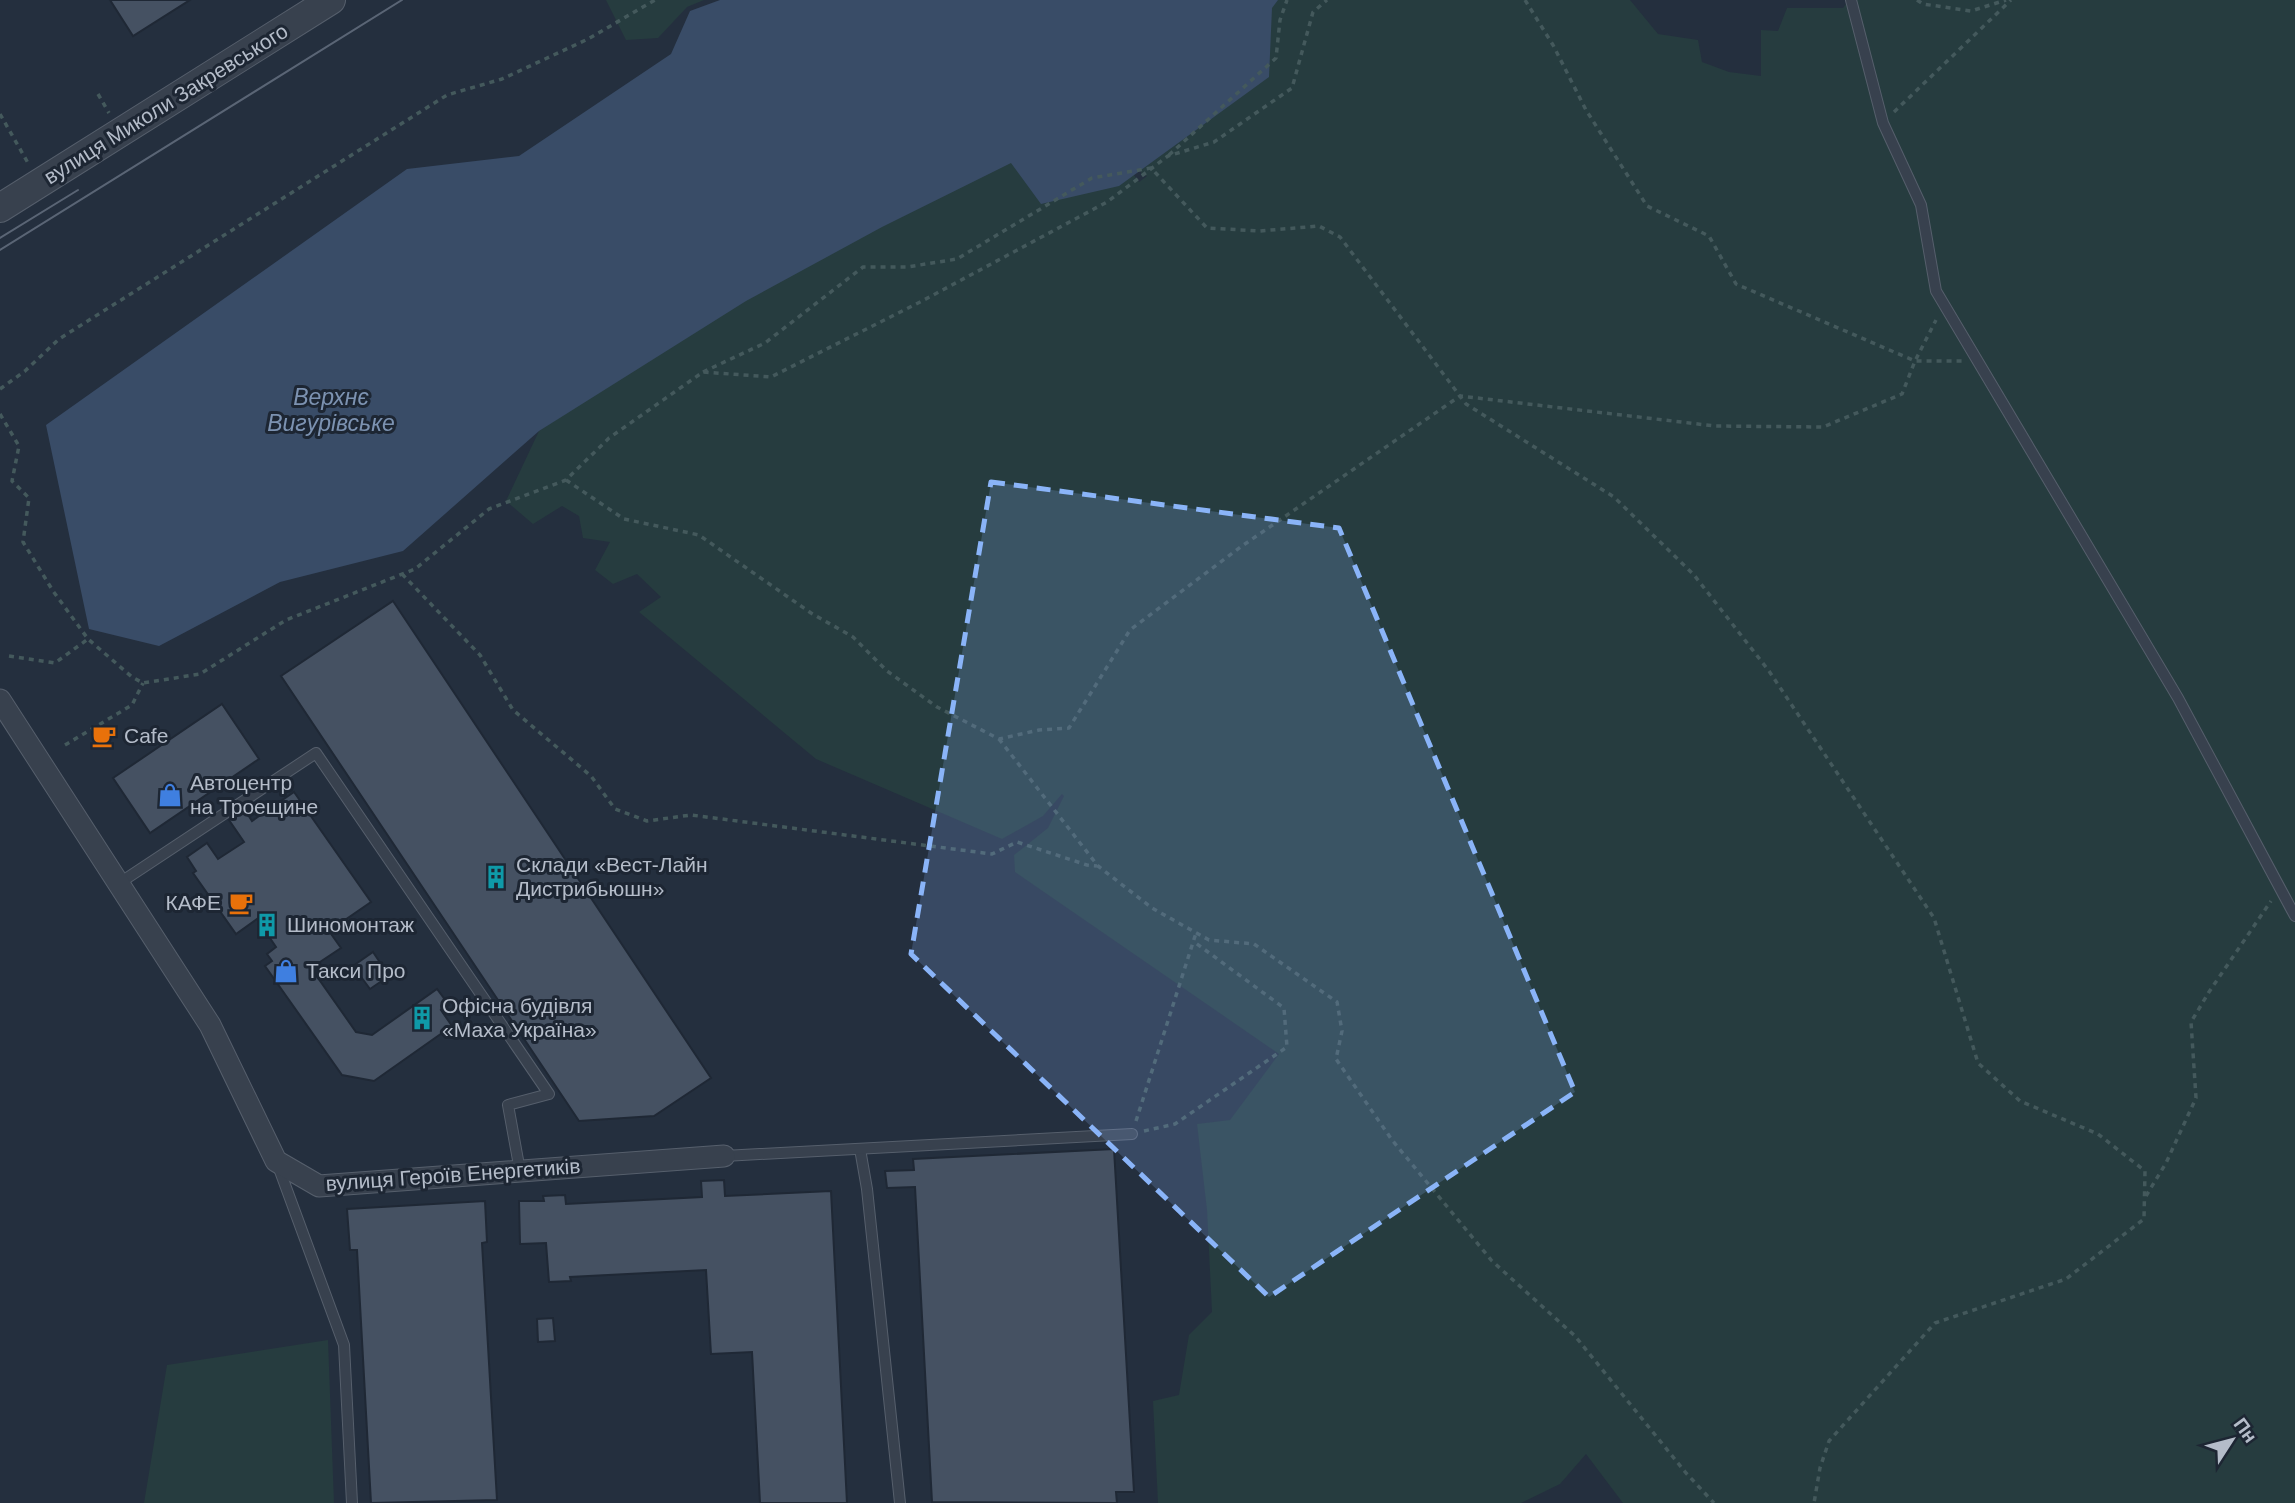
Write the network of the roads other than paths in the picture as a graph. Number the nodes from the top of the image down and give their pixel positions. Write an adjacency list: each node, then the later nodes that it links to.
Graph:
1 (331, 0): 3 (street, вулиця Миколи Закревського)
2 (1851, 0): 6 (lane)
3 (0, 208)
4 (0, 700): 5 (street)
5 (118, 884): 10 (street); 11 (lane)
6 (2295, 916)
7 (1132, 1134): 8 (lane, вулиця Героїв Енергетиків)
8 (860, 1149): 9 (lane, вулиця Героїв Енергетиків); 13 (lane)
9 (724, 1156): 11 (street, вулиця Героїв Енергетиків)
10 (276, 1161): 11 (street, вулиця Героїв Енергетиків); 12 (lane)
11 (520, 1171)
12 (352, 1503)
13 (900, 1503)

